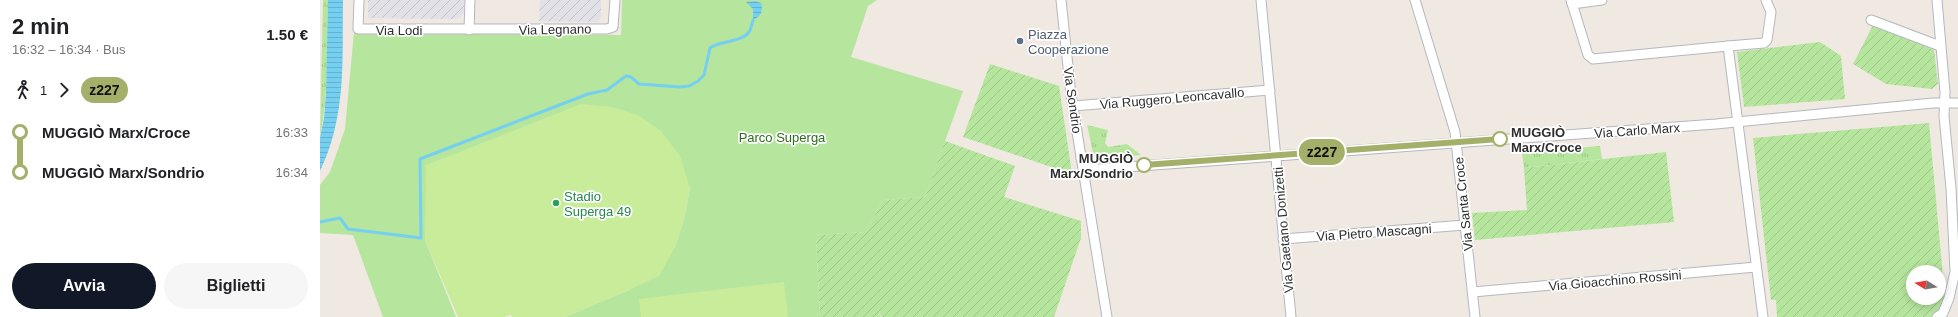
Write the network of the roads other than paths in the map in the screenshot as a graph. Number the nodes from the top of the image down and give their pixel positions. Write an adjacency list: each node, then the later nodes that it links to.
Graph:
1 (359, 0): 12 (street, Via Lodi)
2 (470, 0): 12 (street)
3 (615, 0): 12 (street, Via Legnano)
4 (1061, 0): 18 (street, Via Sondrio)
5 (1261, 0): 15 (street, Via Gaetano Donizetti)
6 (1415, 0): 20 (street, Via Santa Croce)
7 (1602, 0): 10 (street)
8 (1766, 0): 13 (street)
9 (1937, 0): 14 (street)
10 (1572, 2): 13 (street)
11 (1871, 20): 14 (street)
12 (469, 30)
13 (1728, 46): 19 (street)
14 (1940, 46): 16 (street)
15 (1270, 90): 18 (street, Via Ruggero Leoncavallo); 21 (street, Via Gaetano Donizetti)
16 (1944, 102): 17 (street, Via Carlo Marx); 19 (street, Via Carlo Marx); 31 (street)
17 (1958, 103)
18 (1073, 106): 22 (street, Via Sondrio)
19 (1738, 122): 20 (street, Via Carlo Marx); 25 (street)
20 (1456, 142): 21 (street, Via Carlo Marx); 23 (street, Via Santa Croce)
21 (1276, 156): 22 (street, Via Carlo Marx); 24 (street, Via Gaetano Donizetti)
22 (1081, 158): 27 (street, Via Sondrio)
23 (1466, 226): 24 (street, Via Pietro Mascagni); 26 (street, Via Santa Croce)
24 (1283, 239): 28 (street, Via Gaetano Donizetti)
25 (1756, 267): 26 (street, Via Gioacchino Rossini); 30 (street)
26 (1474, 292): 29 (street, Via Santa Croce)
27 (1107, 317)
28 (1291, 317)
29 (1475, 317)
30 (1763, 317)
31 (1937, 317)

